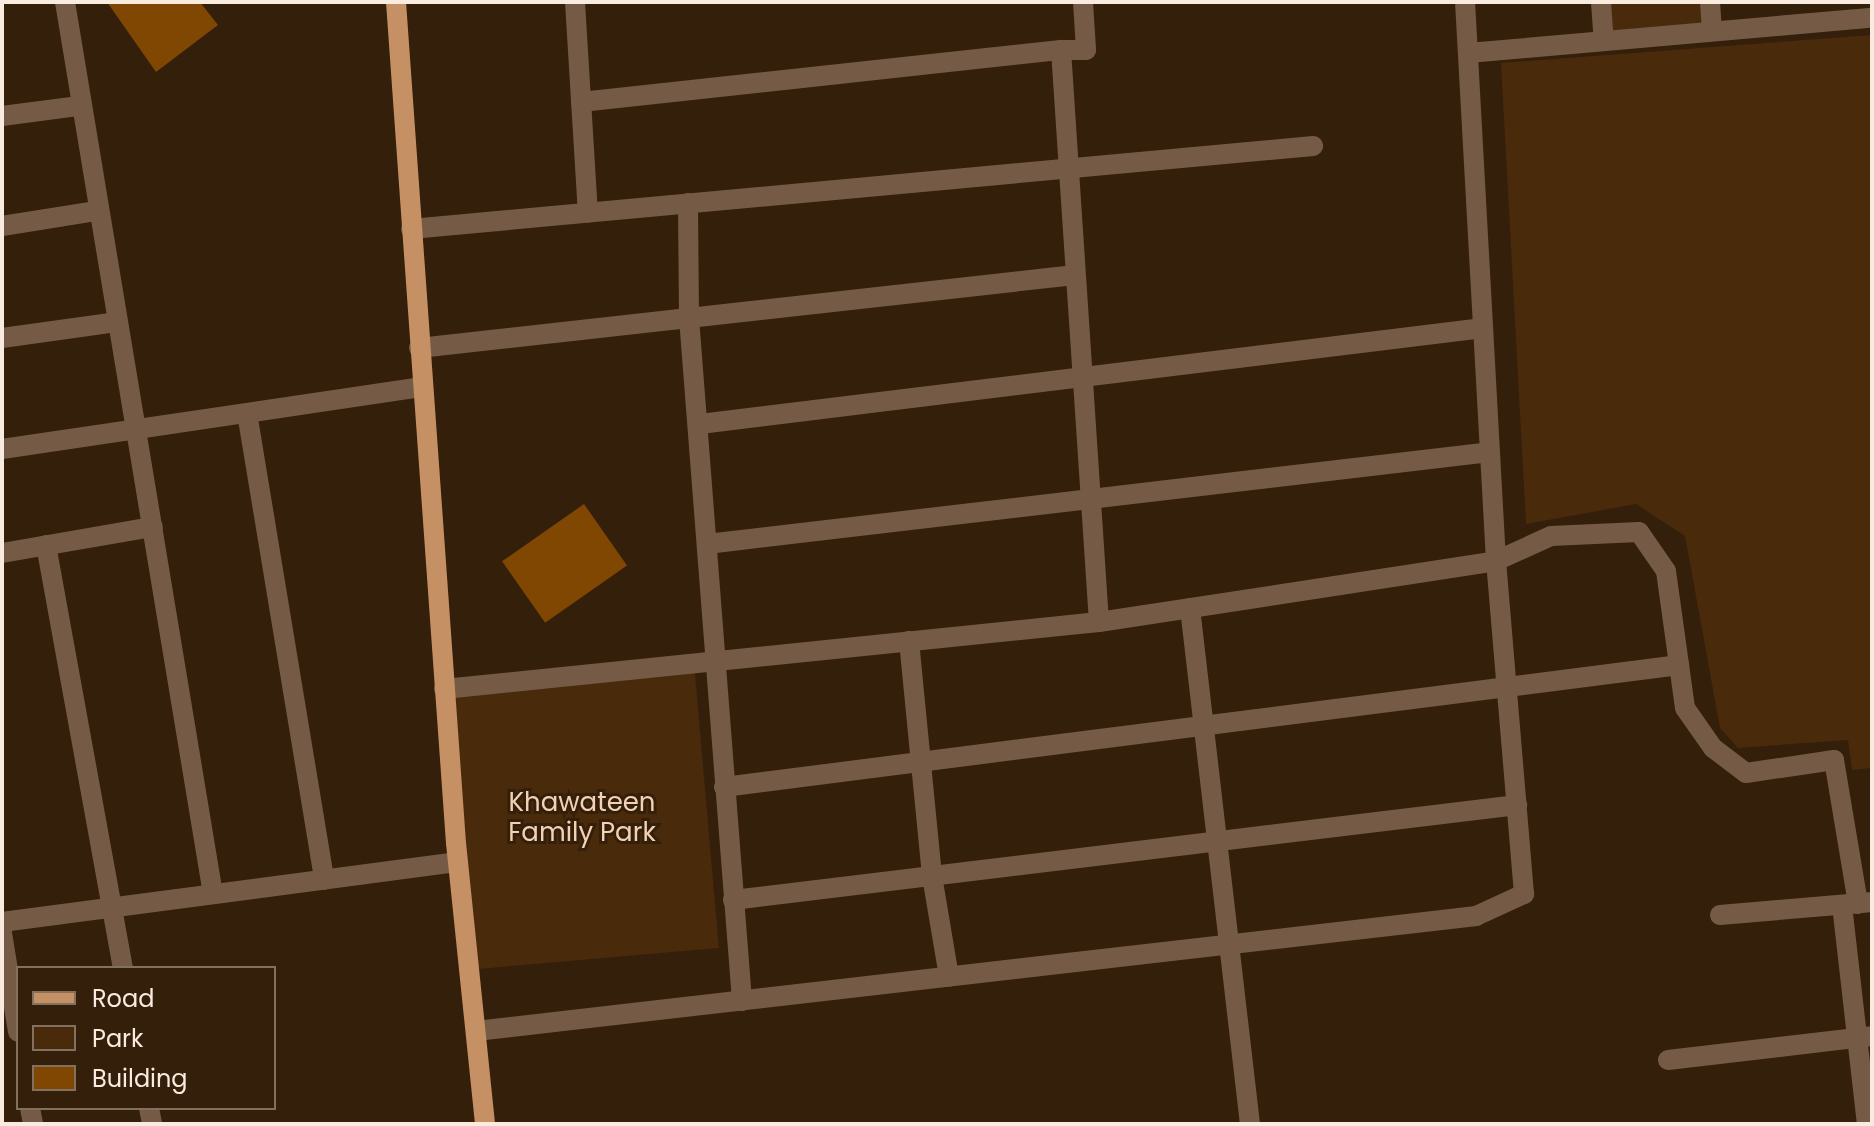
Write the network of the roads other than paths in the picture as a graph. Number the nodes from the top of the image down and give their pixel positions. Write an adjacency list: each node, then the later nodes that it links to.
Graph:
1 (65, 2): 15 (street)
2 (396, 2): 23 (main road)
3 (575, 2): 14 (street)
4 (1083, 2): 12 (street)
5 (1465, 2): 13 (street)
6 (1601, 2): 11 (street)
7 (1710, 2): 10 (street)
8 (1824, 12): 9 (street); 10 (street)
9 (1872, 18)
10 (1712, 31): 11 (street)
11 (1604, 41): 13 (street)
12 (1061, 50): 14 (street); 18 (street)
13 (1468, 53): 27 (street)
14 (581, 102): 21 (street)
15 (79, 106): 16 (street); 20 (street)
16 (2, 116)
17 (1313, 146): 18 (street)
18 (1069, 166): 19 (street); 24 (street)
19 (688, 203): 21 (street); 25 (street)
20 (97, 211): 22 (street); 26 (street)
21 (588, 213): 23 (street)
22 (2, 226)
23 (411, 229): 29 (main road)
24 (1075, 275): 25 (street); 30 (street)
25 (689, 318): 29 (street); 33 (street)
26 (118, 322): 28 (street); 34 (street)
27 (1483, 328): 30 (street); 36 (street)
28 (2, 338)
29 (419, 348): 31 (main road)
30 (1082, 377): 33 (street); 37 (street)
31 (422, 387): 32 (street); 49 (main road)
32 (247, 413): 34 (street); 57 (street)
33 (700, 424): 39 (street)
34 (137, 429): 35 (street); 38 (street)
35 (2, 449)
36 (1490, 452): 37 (street); 42 (street)
37 (1090, 498): 39 (street); 44 (street)
38 (153, 527): 40 (street); 58 (street)
39 (707, 544): 46 (street)
40 (46, 545): 41 (street); 61 (street)
41 (2, 553)
42 (1496, 561): 43 (street); 47 (street); 48 (street)
43 (1190, 608): 44 (street); 50 (street)
44 (1099, 622): 45 (street)
45 (909, 641): 46 (street); 51 (street)
46 (713, 661): 49 (street); 52 (street)
47 (1679, 665): 48 (street); 60 (street)
48 (1507, 688): 50 (street); 53 (street)
49 (444, 689): 55 (main road)
50 (1205, 728): 51 (street); 54 (street)
51 (920, 766): 52 (street); 56 (street)
52 (724, 787): 59 (street)
53 (1517, 805): 54 (street); 65 (street)
54 (1218, 841): 56 (street); 65 (street)
55 (458, 862): 57 (street); 70 (main road)
56 (932, 876): 59 (street); 67 (street)
57 (324, 880): 58 (street)
58 (213, 894): 61 (street)
59 (733, 900): 68 (street)
60 (1857, 904): 62 (street); 71 (street)
61 (112, 906): 63 (street); 66 (street)
62 (1720, 915)
63 (2, 922)
64 (2, 933): 69 (street)
65 (1231, 944): 67 (street); 74 (street)
66 (123, 966)
67 (949, 977): 68 (street)
68 (742, 1001): 70 (street)
69 (16, 1020)
70 (476, 1031): 73 (main road)
71 (1864, 1037): 72 (street); 75 (street)
72 (1668, 1060)
73 (485, 1124)
74 (1250, 1124)
75 (1867, 1124)

